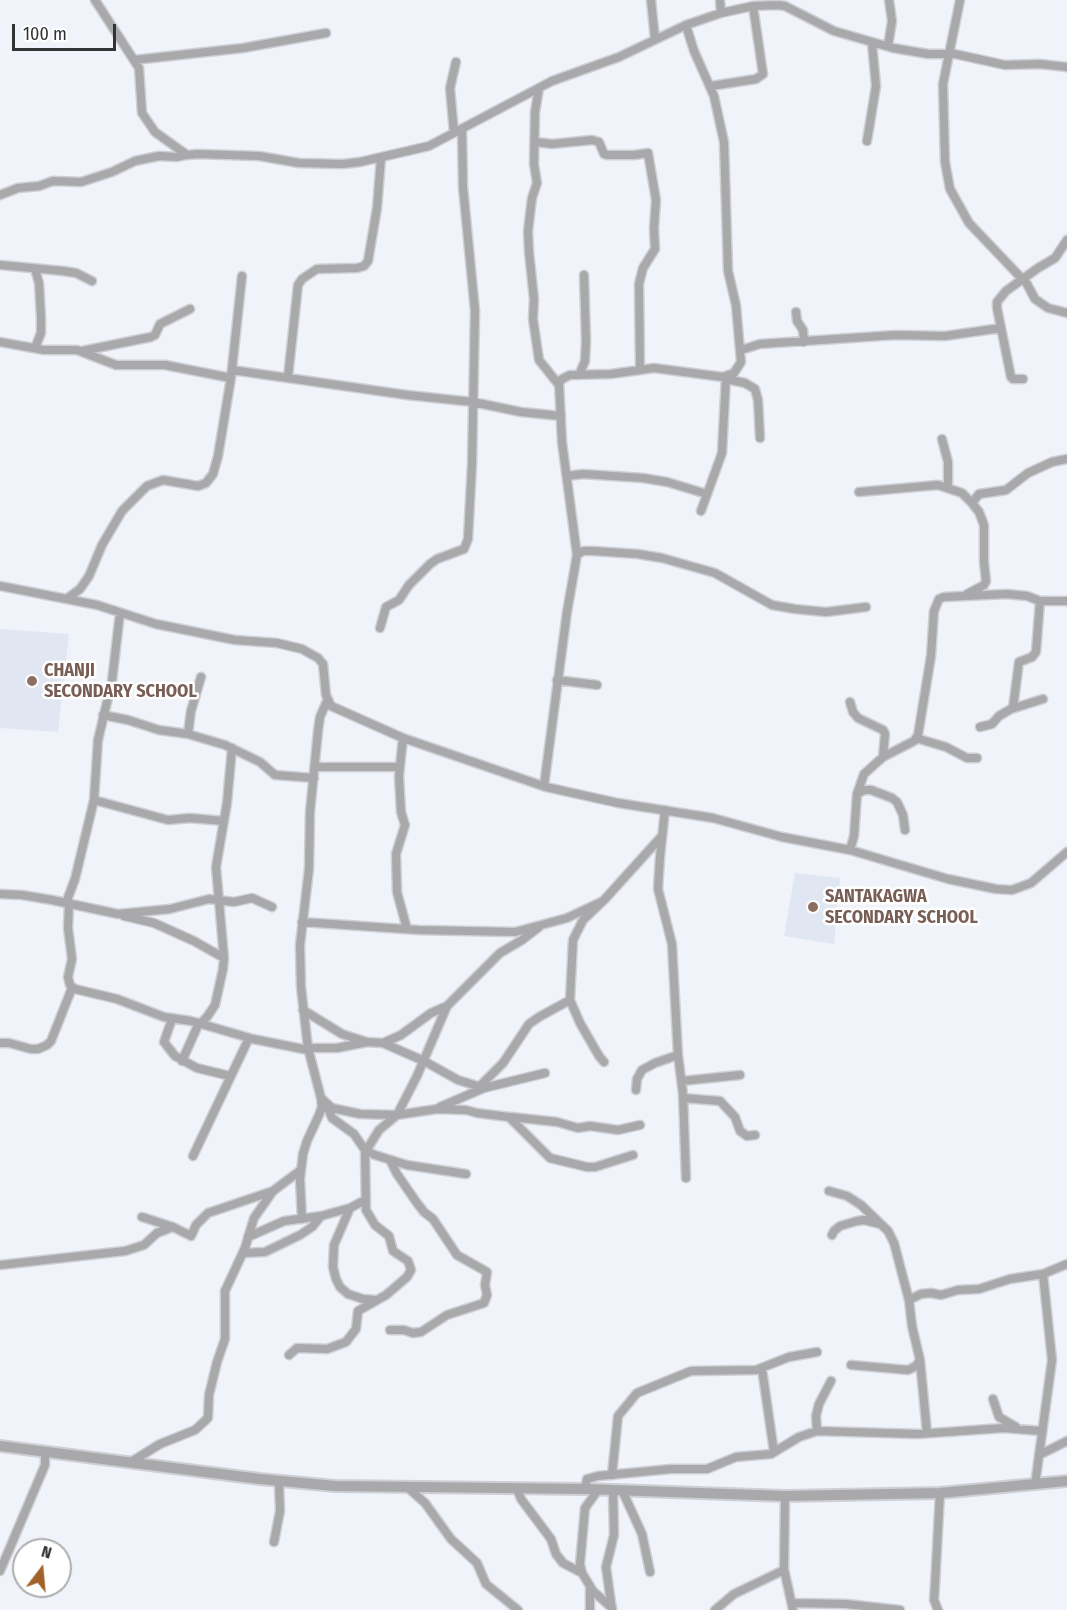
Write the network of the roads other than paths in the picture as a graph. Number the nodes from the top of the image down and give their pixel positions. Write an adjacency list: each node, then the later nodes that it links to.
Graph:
1 (95, 0): 14 (street)
2 (651, 0): 10 (street)
3 (720, 0): 7 (street)
4 (890, 0): 12 (street)
5 (960, 0): 13 (street)
6 (753, 6): 7 (street); 11 (street); 17 (street)
7 (721, 13): 8 (street)
8 (686, 25): 10 (street); 17 (street)
9 (326, 33): 14 (street)
10 (655, 39): 18 (street)
11 (872, 42): 12 (street); 20 (street)
12 (888, 46): 13 (street)
13 (949, 54): 16 (street); 30 (street)
14 (134, 60): 22 (street)
15 (456, 62): 19 (street)
16 (1067, 67)
17 (711, 86): 39 (street)
18 (539, 88): 19 (street); 21 (street)
19 (458, 131): 23 (street); 48 (street)
20 (867, 141)
21 (536, 142): 41 (street); 47 (street)
22 (186, 155): 23 (street); 24 (street)
23 (381, 158): 44 (street)
24 (0, 195)
25 (1067, 240): 30 (street)
26 (0, 265): 27 (street)
27 (35, 269): 31 (street); 38 (street)
28 (584, 275): 43 (street)
29 (242, 276): 42 (street)
30 (1024, 280): 34 (street); 35 (street)
31 (92, 281)
32 (190, 309): 40 (street)
33 (796, 312): 37 (street)
34 (1067, 313)
35 (1001, 328): 37 (street); 46 (street)
36 (0, 342): 38 (street)
37 (804, 342): 39 (street)
38 (35, 348): 40 (street)
39 (741, 350): 45 (street)
40 (82, 351): 42 (street)
41 (640, 369): 43 (street); 45 (street)
42 (231, 374): 44 (street); 62 (street)
43 (579, 375): 47 (street)
44 (288, 377): 48 (street)
45 (726, 378): 50 (street); 56 (street)
46 (1023, 379)
47 (559, 385): 49 (street)
48 (473, 402): 49 (street); 67 (street)
49 (561, 416): 53 (street)
50 (760, 438)
51 (942, 439): 54 (street)
52 (1067, 459): 57 (street)
53 (567, 476): 56 (street); 59 (street)
54 (946, 487): 55 (street); 57 (street)
55 (859, 492)
56 (707, 494): 58 (street)
57 (972, 503): 61 (street)
58 (701, 511)
59 (577, 555): 65 (street); 69 (street)
60 (0, 586): 62 (street)
61 (965, 595): 63 (street); 79 (street)
62 (68, 598): 66 (street)
63 (1040, 601): 64 (street); 74 (street)
64 (1067, 601)
65 (866, 607)
66 (120, 613): 72 (street); 75 (street)
67 (380, 627)
68 (201, 677): 77 (street)
69 (557, 680): 70 (street); 86 (street)
70 (597, 685)
71 (1043, 699): 74 (street)
72 (327, 701): 78 (street); 83 (street)
73 (850, 702): 81 (street)
74 (1013, 708): 76 (street)
75 (103, 715): 77 (street); 88 (street)
76 (980, 727)
77 (188, 734): 80 (street)
78 (403, 738): 84 (street); 86 (street)
79 (916, 738): 81 (street); 82 (street)
80 (232, 748): 85 (street); 90 (street)
81 (883, 757): 87 (street)
82 (977, 758)
83 (315, 767): 84 (street); 85 (street)
84 (399, 767): 103 (street)
85 (314, 778): 101 (street)
86 (544, 786): 89 (street)
87 (857, 794): 91 (street); 93 (street)
88 (94, 800): 90 (street); 98 (street)
89 (665, 810): 92 (street); 93 (street)
90 (224, 821): 96 (street)
91 (905, 830)
92 (661, 837): 97 (street); 116 (street)
93 (850, 850): 94 (street)
94 (1067, 852)
95 (0, 894): 98 (street)
96 (218, 900): 99 (street); 100 (street); 104 (street)
97 (603, 901): 102 (street); 106 (street)
98 (67, 904): 100 (street); 105 (street)
99 (272, 907)
100 (117, 914): 104 (street)
101 (302, 922): 103 (street); 108 (street)
102 (540, 926): 103 (street); 107 (street)
103 (407, 929)
104 (224, 958): 110 (street)
105 (72, 988): 109 (street); 113 (street)
106 (570, 1000): 119 (street); 124 (street)
107 (447, 1006): 114 (street); 117 (street)
108 (303, 1010): 112 (street); 115 (street)
109 (172, 1019): 110 (street); 118 (street)
110 (199, 1023): 111 (street); 118 (street)
111 (249, 1038): 115 (street); 122 (street)
112 (367, 1042): 114 (street); 115 (street)
113 (0, 1043)
114 (383, 1043): 117 (street)
115 (308, 1049): 127 (street)
116 (678, 1055): 123 (street); 125 (street)
117 (424, 1060): 124 (street); 129 (street)
118 (182, 1061): 122 (street)
119 (604, 1062)
120 (544, 1073): 124 (street)
121 (740, 1075): 123 (street)
122 (230, 1076): 135 (street)
123 (682, 1081): 126 (street)
124 (481, 1088): 128 (street)
125 (636, 1090)
126 (683, 1098): 132 (street); 139 (street)
127 (324, 1102): 129 (street); 133 (street); 137 (street)
128 (437, 1109): 129 (street); 130 (street)
129 (397, 1115): 133 (street)
130 (509, 1117): 131 (street); 134 (street)
131 (640, 1125)
132 (755, 1136)
133 (366, 1150): 136 (street); 142 (street)
134 (633, 1155)
135 (193, 1156)
136 (390, 1160): 138 (street); 157 (street)
137 (301, 1170): 140 (street); 146 (street)
138 (466, 1174)
139 (686, 1178)
140 (273, 1191): 148 (street); 150 (street)
141 (829, 1191): 147 (street)
142 (365, 1200): 143 (street); 155 (street)
143 (350, 1208): 144 (street); 155 (street)
144 (321, 1216): 146 (street); 151 (street)
145 (142, 1217): 148 (street)
146 (302, 1219): 150 (street)
147 (881, 1224): 149 (street); 156 (street)
148 (173, 1227): 153 (street)
149 (832, 1235)
150 (248, 1237): 151 (street)
151 (243, 1253): 174 (street)
152 (1067, 1264): 154 (street)
153 (0, 1265)
154 (1043, 1274): 156 (street); 167 (street)
155 (377, 1300): 159 (street)
156 (909, 1300): 160 (street)
157 (390, 1330)
158 (817, 1352): 162 (street)
159 (289, 1354)
160 (920, 1359): 161 (street); 168 (street)
161 (851, 1365)
162 (762, 1369): 172 (street); 175 (street)
163 (831, 1381): 166 (street)
164 (993, 1399): 165 (street)
165 (1018, 1428): 167 (street); 168 (street)
166 (817, 1431): 168 (street); 172 (street)
167 (1041, 1431): 173 (street)
168 (927, 1433)
169 (1067, 1442): 173 (street)
170 (0, 1446): 171 (street)
171 (45, 1452): 174 (street); 187 (street)
172 (774, 1452): 175 (street)
173 (1039, 1455): 178 (street)
174 (132, 1462): 177 (street)
175 (612, 1475): 181 (street)
176 (1067, 1481): 178 (street)
177 (279, 1482): 179 (street); 186 (street)
178 (1035, 1485): 184 (street)
179 (405, 1486): 180 (street); 194 (street)
180 (517, 1489): 181 (street); 190 (street)
181 (585, 1489): 182 (street)
182 (598, 1490): 183 (street); 190 (street)
183 (618, 1490): 185 (street); 189 (street); 193 (street)
184 (940, 1493): 185 (street); 198 (street)
185 (785, 1496): 188 (street)
186 (274, 1542)
187 (0, 1570)
188 (784, 1570): 192 (street); 196 (street)
189 (650, 1572)
190 (582, 1573): 191 (street)
191 (590, 1586): 193 (street); 195 (street)
192 (792, 1607): 197 (street)
193 (612, 1609)
194 (518, 1610)
195 (590, 1610)
196 (715, 1610)
197 (900, 1610)
198 (938, 1610)

